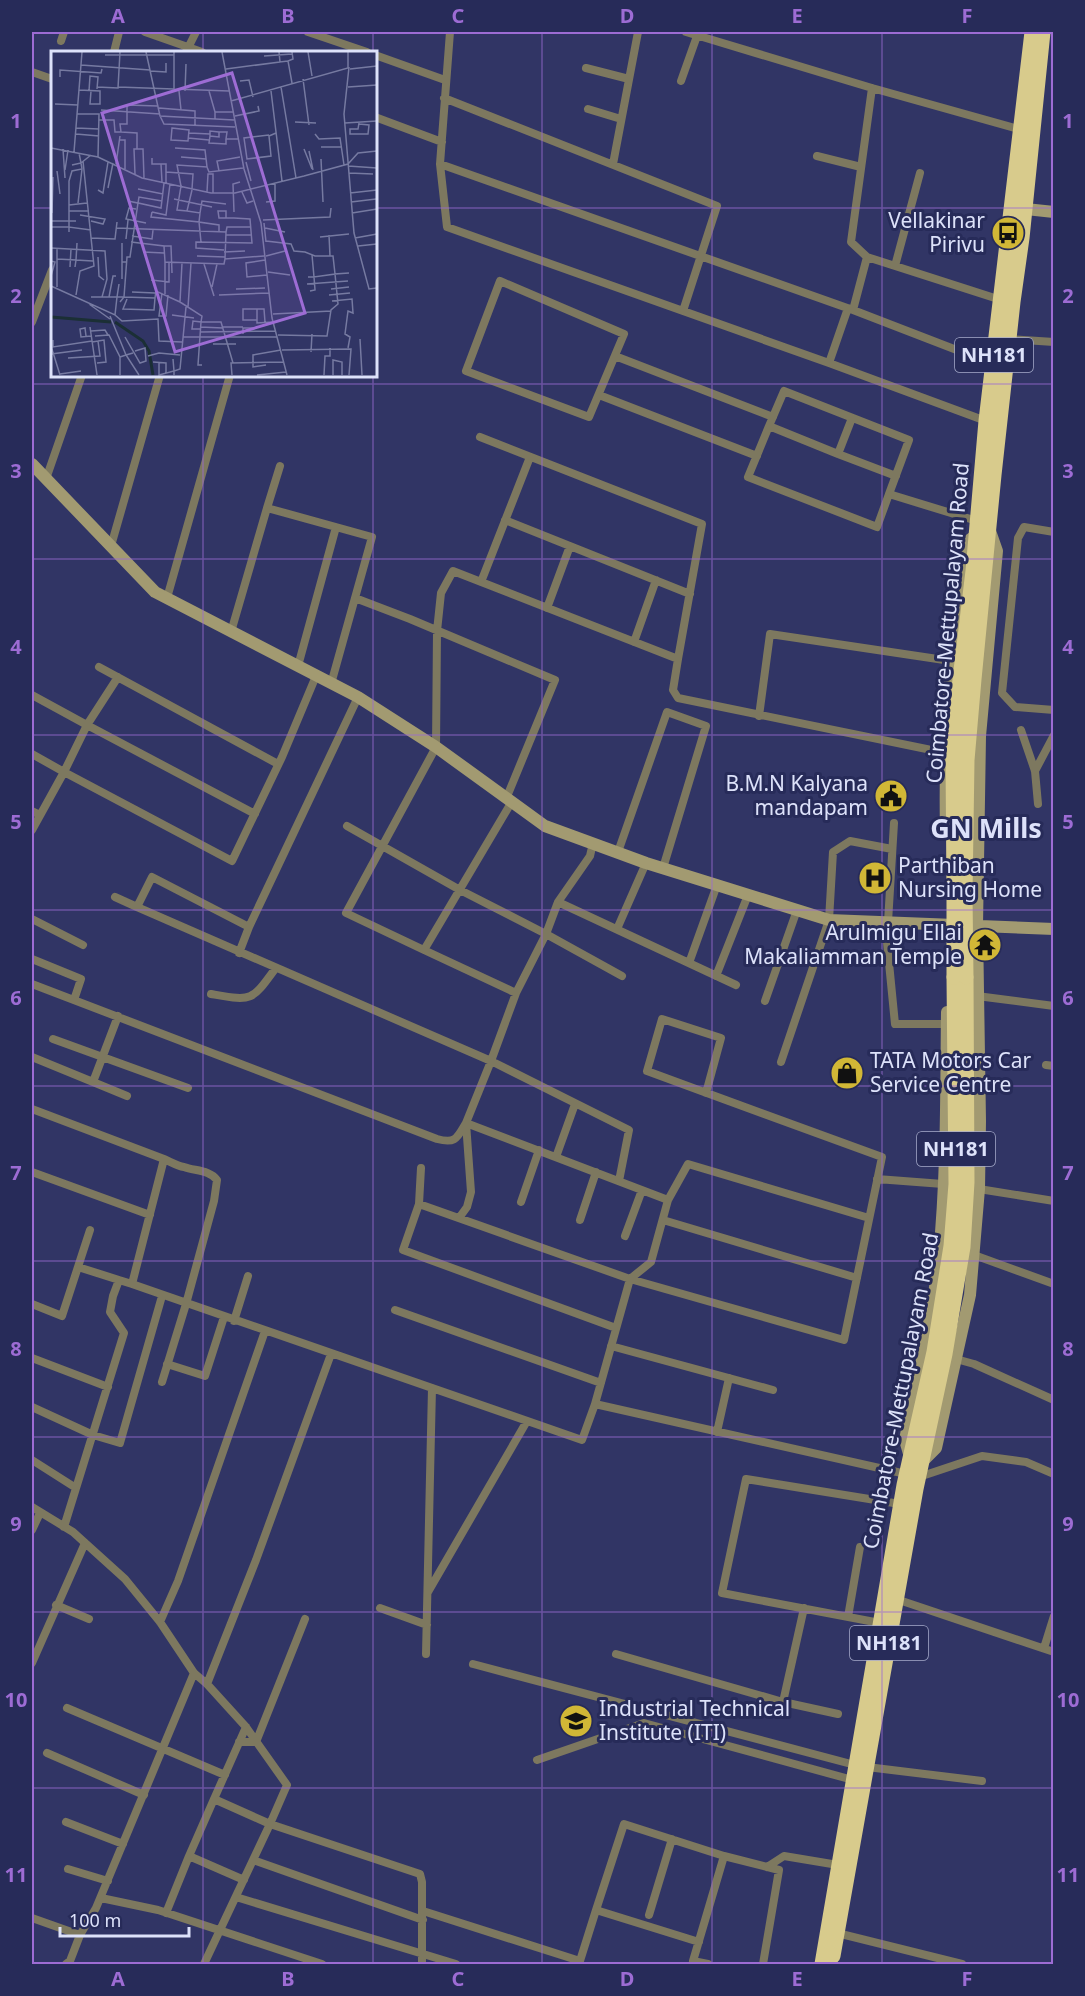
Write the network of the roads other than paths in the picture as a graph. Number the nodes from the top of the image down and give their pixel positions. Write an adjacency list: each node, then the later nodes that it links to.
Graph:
1 (64, 32): 12 (street)
2 (119, 32): 14 (street)
3 (145, 32): 13 (street)
4 (196, 32): 13 (street)
5 (308, 32): 15 (street)
6 (450, 32): 21 (street)
7 (638, 32): 20 (street)
8 (687, 32): 11 (street)
9 (1032, 32): 28 (highway, Coimbatore-Mettupalayam Road / NH181)
10 (1043, 32): 35 (highway, NH181)
11 (697, 36): 22 (street); 23 (street)
12 (61, 41)
13 (187, 50)
14 (114, 51)
15 (364, 51)
16 (376, 55): 21 (street)
17 (586, 68): 20 (street)
18 (32, 72): 19 (street)
19 (51, 79)
20 (629, 79): 27 (street)
21 (446, 80): 24 (street)
22 (681, 81)
23 (872, 88): 28 (street); 33 (street)
24 (444, 98): 29 (street); 32 (street)
25 (588, 109): 27 (street)
26 (376, 117): 29 (street)
27 (621, 119): 32 (street)
28 (1022, 130): 35 (highway, Coimbatore-Mettupalayam Road / NH181)
29 (442, 142): 31 (street)
30 (817, 156): 33 (street)
31 (440, 164): 37 (street); 43 (street)
32 (613, 164): 37 (street)
33 (861, 167): 38 (street)
34 (920, 173): 39 (street)
35 (1018, 208): 36 (street); 41 (highway, Coimbatore-Mettupalayam Road / NH181); 45 (highway, NH181)
36 (1053, 212)
37 (701, 256): 42 (street); 43 (street)
38 (867, 257): 39 (street); 42 (street)
39 (895, 266): 41 (street)
40 (51, 273): 44 (street)
41 (1001, 300): 49 (highway, Coimbatore-Mettupalayam Road / NH181)
42 (851, 309): 48 (street); 49 (street)
43 (683, 311): 48 (street)
44 (32, 322)
45 (1009, 339): 46 (street); 70 (highway, NH181)
46 (1053, 342)
47 (615, 356): 53 (street); 53 (street); 54 (street)
48 (829, 363): 56 (street)
49 (993, 363): 56 (highway, Coimbatore-Mettupalayam Road / NH181)
50 (82, 376): 65 (street)
51 (160, 376): 72 (street)
52 (230, 376): 77 (street)
53 (599, 395): 60 (street)
54 (773, 417): 55 (street); 57 (street)
55 (852, 418): 59 (street); 64 (street)
56 (986, 421): 70 (highway, Coimbatore-Mettupalayam Road / NH181)
57 (769, 426): 59 (street); 60 (street)
58 (480, 437): 61 (street)
59 (838, 454): 64 (street)
60 (758, 456): 66 (street)
61 (530, 457): 68 (street); 76 (street)
62 (32, 464): 65 (street)
63 (280, 466): 67 (street)
64 (896, 476): 66 (street)
65 (46, 479): 72 (street)
66 (889, 494): 70 (street)
67 (267, 508): 69 (street); 82 (street)
68 (505, 520): 73 (street); 75 (street)
69 (336, 527): 78 (street); 86 (street)
70 (980, 527): 85 (street); 129 (street); 220 (highway, NH181, bridge)
71 (1053, 532): 93 (street)
72 (111, 546): 77 (street)
73 (570, 546): 74 (street); 79 (street)
74 (656, 580): 76 (street); 83 (street)
75 (481, 582): 79 (street); 81 (street)
76 (690, 594): 84 (street)
77 (167, 598): 82 (street)
78 (355, 598): 81 (street); 90 (street)
79 (547, 608): 83 (street)
80 (415, 617): 81 (street)
81 (437, 631): 98 (street); 104 (street)
82 (231, 632): 86 (street)
83 (634, 642): 84 (street)
84 (678, 659): 94 (street)
85 (951, 661): 94 (street); 99 (street)
86 (298, 666): 88 (street)
87 (99, 667): 89 (street)
88 (316, 676): 90 (street); 101 (street)
89 (118, 677): 95 (street); 101 (street)
90 (331, 684): 92 (street)
91 (32, 695): 95 (street)
92 (358, 697): 98 (street); 130 (street)
93 (1053, 710)
94 (759, 716): 99 (street)
95 (87, 725): 103 (street); 107 (street)
96 (1021, 730): 102 (street)
97 (1053, 735): 102 (street)
98 (436, 747): 104 (street); 113 (street)
99 (946, 753): 128 (street)
100 (32, 754): 103 (street)
101 (278, 764): 107 (street)
102 (1035, 771): 105 (street)
103 (64, 772): 107 (street); 108 (street)
104 (509, 801): 112 (street); 119 (street)
105 (1038, 804)
106 (32, 811): 108 (street)
107 (255, 814)
108 (40, 815): 111 (street)
109 (894, 824): 114 (street)
110 (347, 826): 113 (street)
111 (32, 830)
112 (593, 843): 115 (street); 122 (street)
113 (382, 845): 119 (street); 135 (street)
114 (892, 849): 126 (street); 127 (street)
115 (618, 852): 116 (street); 117 (street)
116 (646, 863): 117 (street); 132 (street)
117 (663, 868): 118 (street)
118 (717, 885): 120 (street); 138 (street)
119 (460, 890): 133 (street); 135 (street)
120 (748, 895): 124 (street); 141 (street)
121 (115, 897): 123 (street)
122 (558, 902): 132 (street); 133 (street)
123 (137, 908): 130 (street); 136 (street)
124 (797, 910): 126 (street); 148 (street)
125 (32, 919): 134 (street)
126 (829, 920): 127 (street); 156 (street)
127 (887, 922): 128 (street); 151 (street)
128 (949, 925): 129 (street); 151 (street)
129 (977, 926): 131 (street); 146 (street)
130 (249, 927): 136 (street)
131 (1053, 929)
132 (617, 930): 138 (street)
133 (546, 933): 140 (street); 144 (street)
134 (83, 945)
135 (424, 950): 144 (street)
136 (239, 953): 139 (street)
137 (32, 959): 147 (street)
138 (689, 963): 141 (street)
139 (275, 969): 145 (street); 155 (street)
140 (622, 976)
141 (716, 976): 143 (street)
142 (32, 984): 147 (street)
143 (736, 985)
144 (516, 993): 155 (street)
145 (211, 994)
146 (977, 996): 149 (street); 173 (street)
147 (74, 1000): 150 (street)
148 (765, 1001)
149 (1053, 1006)
150 (118, 1016): 154 (street); 163 (street)
151 (947, 1024): 172 (street)
152 (53, 1039): 154 (street)
153 (32, 1057): 157 (street)
154 (103, 1057): 157 (street); 158 (street)
155 (491, 1061): 161 (street); 163 (street)
156 (781, 1062)
157 (93, 1082): 160 (street)
158 (188, 1088)
159 (706, 1093): 159 (street); 170 (street)
160 (127, 1095)
161 (575, 1104): 165 (street); 171 (street)
162 (32, 1109): 166 (street)
163 (466, 1122): 164 (street); 180 (street)
164 (539, 1150): 165 (street); 177 (street)
165 (556, 1157): 169 (street)
166 (164, 1159): 179 (street); 196 (street)
167 (421, 1168): 178 (street)
168 (32, 1172): 179 (street)
169 (596, 1172): 171 (street); 182 (street)
170 (877, 1179): 172 (street); 181 (street)
171 (619, 1181): 174 (street)
172 (943, 1184): 220 (street)
173 (979, 1189): 176 (street); 186 (street)
174 (642, 1190): 175 (street); 185 (street)
175 (668, 1200): 181 (street); 183 (street)
176 (1053, 1201)
177 (521, 1202)
178 (419, 1204): 180 (street); 200 (street)
179 (150, 1215): 192 (street)
180 (459, 1218): 190 (street)
181 (869, 1218): 189 (street)
182 (580, 1220)
183 (663, 1220): 189 (street); 190 (street)
184 (90, 1230): 187 (street)
185 (625, 1236)
186 (974, 1255): 193 (street); 205 (street)
187 (78, 1267): 191 (street); 195 (street)
188 (248, 1276): 199 (street)
189 (857, 1278): 190 (street)
190 (630, 1279): 200 (street)
191 (119, 1281): 192 (street); 210 (street)
192 (132, 1284): 194 (street)
193 (1053, 1284)
194 (162, 1296): 196 (street); 218 (street)
195 (32, 1304)
196 (186, 1304): 198 (street); 206 (street)
197 (395, 1310): 209 (street)
198 (224, 1317): 199 (street); 206 (street)
199 (234, 1321): 201 (street)
200 (616, 1328): 202 (street)
201 (265, 1331): 203 (street); 239 (street)
202 (611, 1346): 207 (street); 209 (street)
203 (331, 1354): 211 (street); 248 (street)
204 (32, 1358): 210 (street)
205 (956, 1359): 213 (street); 220 (street)
206 (167, 1364): 208 (street)
207 (729, 1378): 212 (street); 217 (street)
208 (162, 1382)
209 (601, 1383): 214 (street)
210 (108, 1387): 218 (street)
211 (432, 1388): 216 (street); 230 (street)
212 (773, 1390)
213 (1053, 1400)
214 (595, 1404): 216 (street); 217 (street)
215 (32, 1407): 218 (street)
216 (527, 1421): 230 (street)
217 (717, 1432): 220 (street)
218 (93, 1436): 222 (street)
219 (32, 1460): 222 (street)
220 (914, 1468): 221 (street); 223 (highway, Coimbatore-Mettupalayam Road / NH181); 231 (highway, NH181)
221 (1053, 1474)
222 (76, 1488): 226 (street)
223 (900, 1504): 234 (street); 240 (highway, Coimbatore-Mettupalayam Road / NH181)
224 (32, 1508): 225 (street)
225 (40, 1513): 226 (street); 227 (street)
226 (64, 1527): 228 (street)
227 (32, 1530)
228 (85, 1543): 232 (street); 239 (street)
229 (860, 1546): 236 (street)
230 (428, 1592): 241 (street)
231 (896, 1599): 242 (street); 258 (highway, NH181)
232 (56, 1605): 237 (street); 246 (street)
233 (380, 1608): 241 (street)
234 (804, 1608): 236 (street); 249 (street)
235 (1053, 1616): 242 (street)
236 (848, 1617): 240 (street)
237 (89, 1619)
238 (305, 1619): 254 (street)
239 (160, 1622): 248 (street)
240 (880, 1623): 258 (highway, Coimbatore-Mettupalayam Road / NH181)
241 (427, 1625): 244 (street)
242 (1044, 1648): 243 (street)
243 (1053, 1652)
244 (426, 1654)
245 (616, 1654): 249 (street)
246 (32, 1663)
247 (473, 1664): 258 (street)
248 (201, 1678): 252 (street); 255 (street)
249 (783, 1702): 251 (street)
250 (67, 1708): 255 (street)
251 (838, 1714)
252 (246, 1727): 253 (street); 254 (street)
253 (239, 1742): 254 (street); 259 (street)
254 (256, 1742): 264 (street)
255 (163, 1748): 259 (street); 261 (street)
256 (47, 1753): 261 (street)
257 (537, 1760): 258 (street)
258 (858, 1771): 260 (street); 270 (highway, Coimbatore-Mettupalayam Road / NH181); 283 (highway, NH181)
259 (225, 1775): 262 (street)
260 (982, 1781)
261 (144, 1795): 266 (street)
262 (214, 1800): 264 (street); 267 (street)
263 (66, 1822): 266 (street)
264 (270, 1824): 269 (street); 280 (street)
265 (672, 1839): 268 (street); 277 (street); 279 (street)
266 (123, 1844): 274 (street)
267 (189, 1856): 273 (street); 278 (street)
268 (724, 1856): 271 (street); 285 (street)
269 (253, 1860): 273 (street); 280 (street)
270 (838, 1865): 271 (street); 296 (highway, Coimbatore-Mettupalayam Road / NH181)
271 (767, 1867): 295 (street)
272 (68, 1869): 274 (street)
273 (244, 1880): 275 (street)
274 (108, 1881): 276 (street)
275 (236, 1897): 282 (street); 286 (street)
276 (101, 1898): 278 (street); 284 (street)
277 (596, 1910): 285 (street); 287 (street)
278 (166, 1912): 282 (street)
279 (649, 1915)
280 (423, 1916): 286 (street); 287 (street)
281 (32, 1918): 284 (street)
282 (219, 1931): 290 (street); 291 (street)
283 (837, 1933): 297 (highway, NH181); 298 (street)
284 (80, 1935): 289 (street)
285 (699, 1942): 288 (street)
286 (422, 1954): 292 (street); 293 (street)
287 (580, 1963)
288 (693, 1963): 294 (street)
289 (66, 1965)
290 (204, 1965)
291 (322, 1965)
292 (422, 1965)
293 (456, 1965)
294 (708, 1965)
295 (763, 1965)
296 (822, 1965)
297 (832, 1965)
298 (962, 1965)

